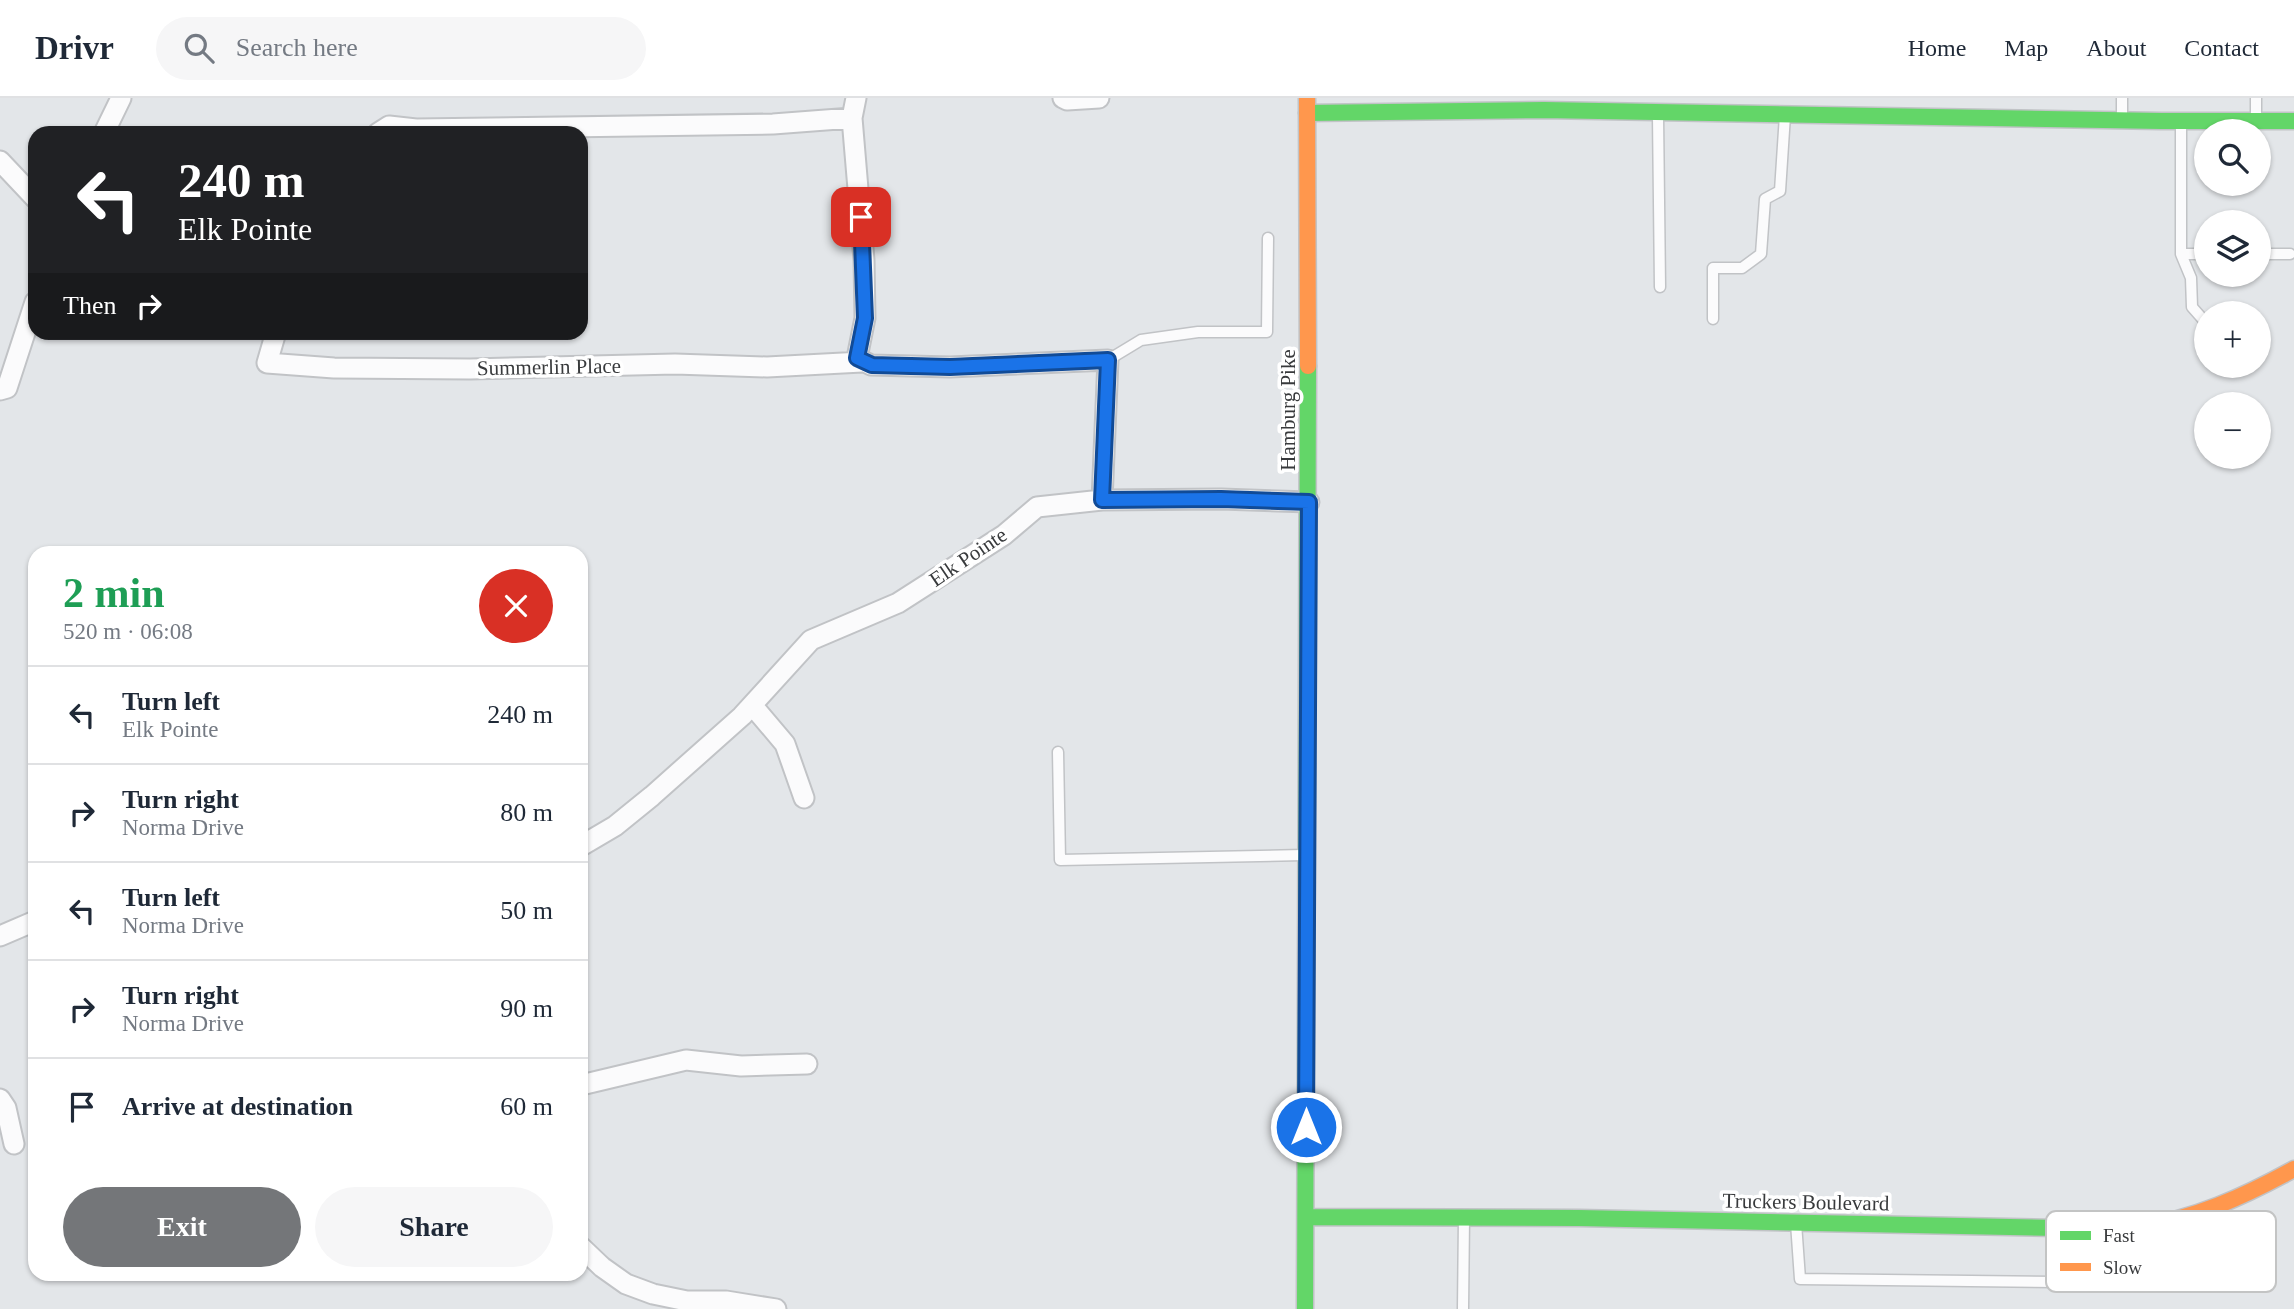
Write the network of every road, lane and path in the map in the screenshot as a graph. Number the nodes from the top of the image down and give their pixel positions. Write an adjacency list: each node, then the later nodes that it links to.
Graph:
1 (121, 98): 19 (street)
2 (856, 98): 12 (street)
3 (1063, 98): 4 (street)
4 (1099, 98)
5 (2122, 98): 14 (lane)
6 (2256, 98): 13 (lane)
7 (1561, 104): 8 (street); 10 (street)
8 (1477, 105): 9 (street)
9 (1307, 106): 37 (street, Hamburg Pike)
10 (1658, 113): 11 (street); 28 (lane)
11 (1785, 115): 14 (street); 30 (lane)
12 (852, 118): 20 (street); 34 (street)
13 (2256, 119)
14 (2122, 121): 15 (street)
15 (2181, 121): 16 (street); 24 (lane)
16 (2194, 121)
17 (2271, 121): 18 (street)
18 (2294, 121)
19 (107, 126)
20 (588, 127)
21 (1, 165): 22 (street)
22 (28, 191)
23 (1268, 238): 33 (lane)
24 (2181, 254): 25 (lane); 29 (lane)
25 (2194, 254)
26 (2271, 254): 27 (lane)
27 (2290, 254)
28 (1660, 287)
29 (2194, 309)
30 (1713, 319)
31 (28, 322): 35 (street)
32 (274, 340): 34 (street, Summerlin Place)
33 (1108, 360): 34 (street); 36 (street)
34 (862, 362)
35 (4, 389)
36 (1102, 500): 37 (street, Elk Pointe); 38 (street, Elk Pointe)
37 (1309, 502): 42 (street, Hamburg Pike)
38 (752, 705): 40 (street); 41 (street, Elk Pointe)
39 (1058, 751): 42 (lane)
40 (804, 798)
41 (588, 842)
42 (1307, 855): 51 (street, Hamburg Pike)
43 (28, 923): 44 (street)
44 (0, 936)
45 (807, 1064): 46 (street)
46 (588, 1082)
47 (0, 1099): 48 (street)
48 (14, 1144)
49 (2294, 1169): 50 (street, Truckers Boulevard)
50 (2205, 1211)
51 (1306, 1217): 52 (street, Truckers Boulevard); 58 (street, Hamburg Pike)
52 (1464, 1218): 53 (street, Truckers Boulevard); 59 (lane)
53 (1796, 1223): 54 (street, Truckers Boulevard); 56 (lane)
54 (2046, 1229)
55 (588, 1254): 57 (street)
56 (2046, 1282)
57 (776, 1309)
58 (1305, 1309)
59 (1463, 1309)

